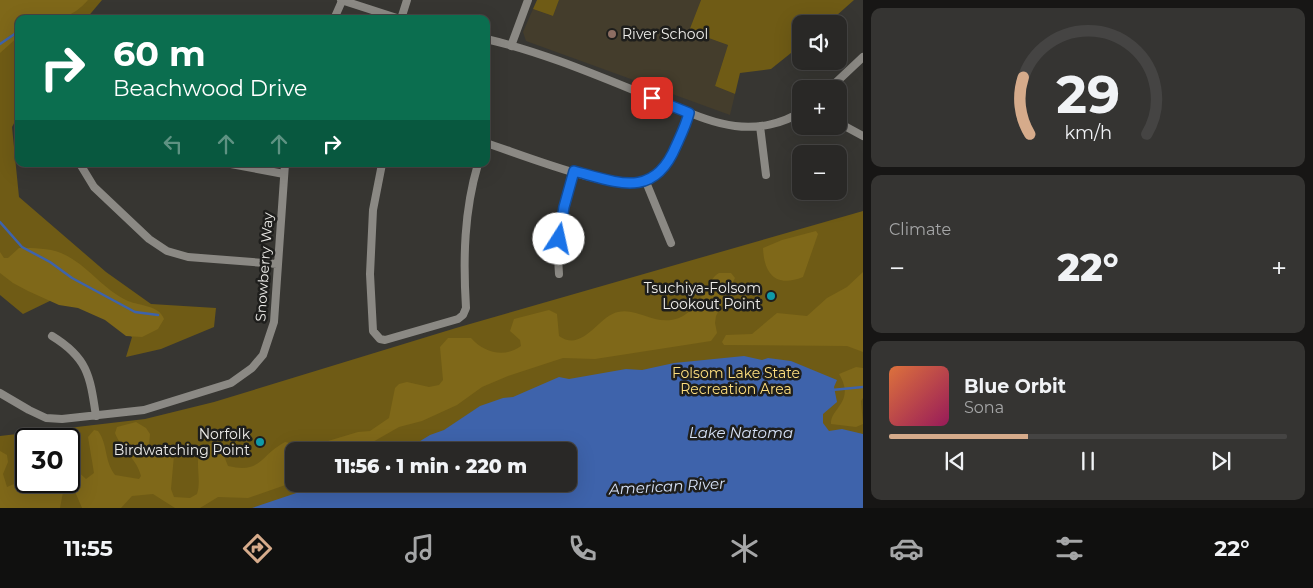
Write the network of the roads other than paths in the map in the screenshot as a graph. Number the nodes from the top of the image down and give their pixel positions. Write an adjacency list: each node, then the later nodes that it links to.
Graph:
1 (342, 0): 4 (street); 5 (street)
2 (407, 0): 6 (street)
3 (528, 0): 8 (street)
4 (336, 15)
5 (388, 15)
6 (401, 15)
7 (490, 40): 8 (street)
8 (512, 46): 11 (street)
9 (863, 57): 10 (street)
10 (839, 80)
11 (689, 113): 13 (street); 25 (street)
12 (792, 116): 13 (street)
13 (760, 126): 24 (street)
14 (847, 127): 15 (street)
15 (863, 136)
16 (490, 144): 22 (street)
17 (82, 167): 27 (street)
18 (246, 167): 23 (street)
19 (285, 167): 23 (street, Snowberry Way)
20 (381, 167): 21 (street)
21 (477, 167)
22 (574, 171): 25 (street); 28 (street)
23 (284, 174): 27 (street, Snowberry Way)
24 (766, 175)
25 (646, 182): 26 (street)
26 (671, 243)
27 (276, 264): 31 (street, Snowberry Way)
28 (559, 274)
29 (52, 336): 31 (street)
30 (0, 393): 31 (street, Snowberry Way)
31 (96, 416)

